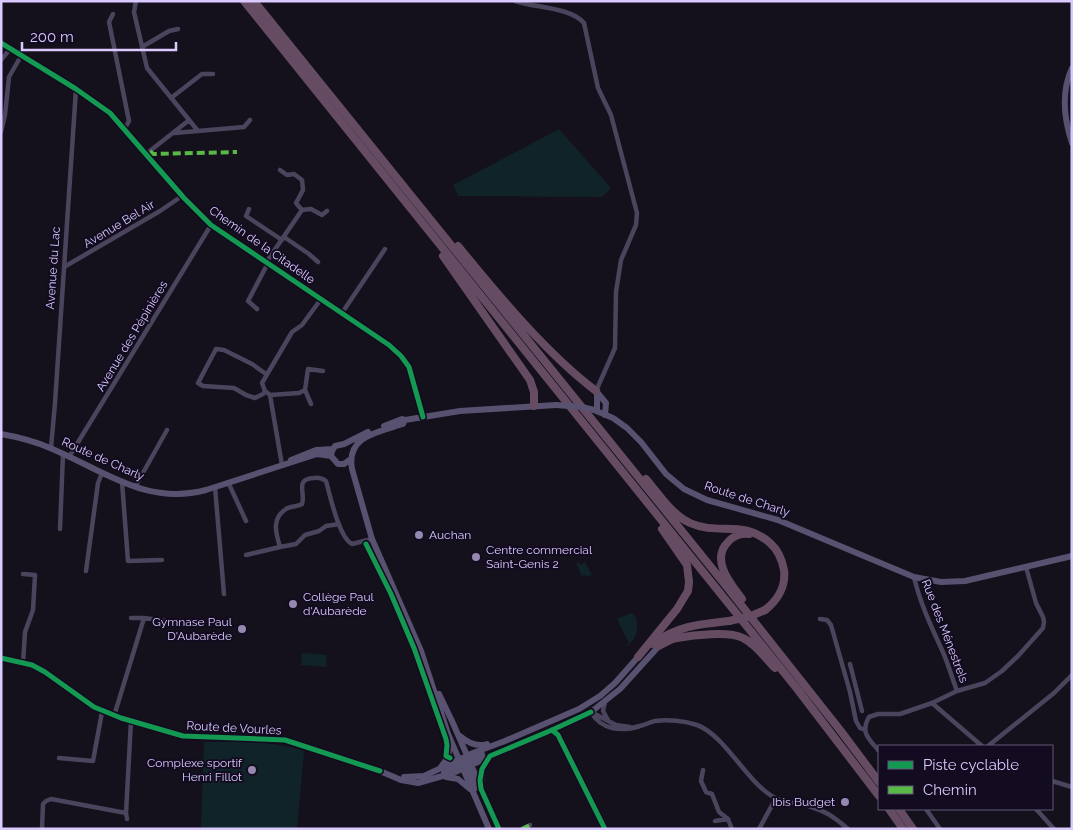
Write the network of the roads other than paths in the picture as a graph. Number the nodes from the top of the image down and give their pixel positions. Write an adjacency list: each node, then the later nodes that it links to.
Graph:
1 (136, 1): 8 (street)
2 (244, 1): 32 (highway)
3 (254, 1): 30 (highway)
4 (515, 1): 43 (street)
5 (113, 14): 18 (street)
6 (178, 29): 8 (street)
7 (1, 43): 9 (street, Chemin de la Citadelle)
8 (142, 47): 15 (street)
9 (10, 49): 10 (street, Chemin de la Citadelle); 11 (street)
10 (21, 56): 14 (street, Chemin de la Citadelle); 20 (street)
11 (1, 60)
12 (1072, 68): 22 (street)
13 (213, 74): 15 (street)
14 (76, 88): 18 (street, Chemin de la Citadelle); 36 (street, Avenue du Lac)
15 (171, 98): 16 (street)
16 (188, 120): 19 (street); 21 (street)
17 (250, 120): 19 (street)
18 (124, 130): 23 (street, Chemin de la Citadelle)
19 (198, 131): 21 (street)
20 (1, 132)
21 (172, 133): 23 (street)
22 (1072, 143)
23 (146, 154): 25 (street, Chemin de la Citadelle)
24 (280, 170): 27 (street)
25 (182, 196): 29 (street, Chemin de la Citadelle); 36 (street, Avenue Bel Air)
26 (249, 209): 31 (street)
27 (302, 210): 28 (street); 31 (street)
28 (327, 211)
29 (211, 225): 34 (street, Chemin de la Citadelle); 57 (street, Avenue des Pépinières)
30 (439, 230): 43 (highway); 62 (highway)
31 (283, 238): 34 (street); 35 (street)
32 (441, 246): 47 (highway); 68 (highway)
33 (385, 249): 39 (street)
34 (268, 262): 37 (street, Chemin de la Citadelle); 38 (street)
35 (318, 262)
36 (64, 267): 55 (street, Avenue du Lac)
37 (321, 299): 39 (street, Chemin de la Citadelle); 41 (street)
38 (257, 309)
39 (342, 313): 50 (street, Chemin de la Citadelle)
40 (323, 371): 42 (street)
41 (266, 374): 44 (street); 44 (street)
42 (305, 390): 45 (street); 46 (street)
43 (596, 390): 48 (street); 49 (street)
44 (265, 391): 45 (street)
45 (270, 395): 60 (street)
46 (311, 404)
47 (534, 406): 48 (street, Route de Charly, bridge); 50 (street, Route de Charly)
48 (595, 411): 49 (street, Route de Charly)
49 (606, 415): 81 (street, Route de Charly)
50 (423, 416): 51 (street, Route de Charly)
51 (405, 420): 54 (street, Route de Charly); 59 (street, Route de Charly)
52 (167, 430): 66 (street)
53 (1, 434): 55 (street, Route de Charly)
54 (344, 444): 56 (street); 59 (street)
55 (50, 448): 57 (street, Route de Charly)
56 (333, 448): 58 (street); 60 (street, Route de Charly)
57 (66, 456): 63 (street, Route de Charly); 71 (street)
58 (331, 456): 60 (street, Route de Charly); 61 (street)
59 (352, 456): 61 (street); 73 (street)
60 (282, 465): 65 (street, Route de Charly)
61 (342, 465): 73 (street)
62 (629, 466): 72 (highway); 87 (highway)
63 (102, 473): 64 (street, Route de Charly); 79 (street)
64 (122, 482): 66 (street, Route de Charly); 77 (street)
65 (228, 482): 67 (street, Route de Charly); 69 (street)
66 (135, 487): 67 (street, Route de Charly)
67 (215, 487): 82 (street)
68 (645, 500): 89 (highway); 95 (highway)
69 (246, 521)
70 (339, 524): 73 (street); 74 (street); 74 (street)
71 (60, 529)
72 (759, 535): 87 (highway); 88 (highway, bridge)
73 (371, 539): 94 (street)
74 (280, 547): 75 (street)
75 (246, 554)
76 (1072, 556): 78 (street, Route de Charly)
77 (162, 560)
78 (1026, 567): 81 (street, Route de Charly); 96 (street)
79 (86, 571)
80 (23, 574): 91 (street)
81 (914, 577): 96 (street, Rue des Ménestrels)
82 (224, 594)
83 (131, 618): 84 (street)
84 (144, 618): 86 (street); 104 (street)
85 (820, 619): 100 (street)
86 (188, 624)
87 (760, 628): 125 (highway)
88 (660, 642): 89 (highway); 95 (highway); 97 (street, Route de Vourles)
89 (638, 657): 97 (street, Route de Vourles)
90 (1, 658): 91 (street, Route de Vourles)
91 (23, 663): 102 (street, Route de Vourles)
92 (850, 664): 101 (street)
93 (1072, 675): 116 (street)
94 (430, 678): 112 (street); 113 (street)
95 (798, 690): 130 (highway)
96 (957, 692): 98 (street)
97 (603, 698): 99 (street, Route de Vourles); 103 (street); 108 (street)
98 (932, 703): 105 (street); 115 (street)
99 (579, 709): 103 (street); 106 (street, Route de Vourles)
100 (854, 711): 101 (street); 111 (street)
101 (862, 711): 105 (street)
102 (102, 712): 104 (street, Route de Vourles); 119 (street)
103 (591, 712): 108 (street); 109 (street, Route de Vourles); 110 (street)
104 (114, 716): 107 (street, Route de Vourles)
105 (869, 717): 111 (street)
106 (553, 720): 109 (street); 114 (street, Route de Vourles)
107 (132, 721): 123 (street, Route de Vourles); 137 (street)
108 (609, 721): 110 (street)
109 (566, 724): 118 (street, Route de Vourles)
110 (634, 728): 131 (street)
111 (865, 730): 117 (street)
112 (457, 733): 114 (street); 120 (street)
113 (448, 734): 120 (street); 121 (street)
114 (505, 741): 120 (street, Route de Vourles)
115 (981, 745)
116 (989, 745)
117 (878, 750)
118 (490, 756): 120 (street, Route de Vourles); 128 (street)
119 (59, 758)
120 (465, 762): 121 (street, Route de Vourles); 124 (street); 128 (street); 129 (street); 132 (street)
121 (438, 770): 123 (street, Route de Vourles)
122 (703, 770): 139 (street)
123 (388, 775): 124 (street, Route de Vourles)
124 (440, 778): 129 (street)
125 (878, 781)
126 (1053, 781): 127 (street)
127 (1072, 786)
128 (482, 789): 132 (street)
129 (474, 794): 143 (street)
130 (878, 795)
131 (776, 798): 147 (street); 148 (street)
132 (487, 803): 144 (street)
133 (889, 810): 149 (highway)
134 (900, 810): 150 (highway)
135 (927, 810): 151 (street)
136 (1037, 810): 152 (street)
137 (126, 813): 138 (street); 142 (street)
138 (127, 819)
139 (728, 819): 140 (street); 146 (street)
140 (715, 821)
141 (530, 825): 145 (street)
142 (42, 829)
143 (489, 829)
144 (499, 829)
145 (522, 829)
146 (732, 829)
147 (758, 829)
148 (848, 829)
149 (903, 829)
150 (913, 829)
151 (940, 829)
152 (1054, 829)

